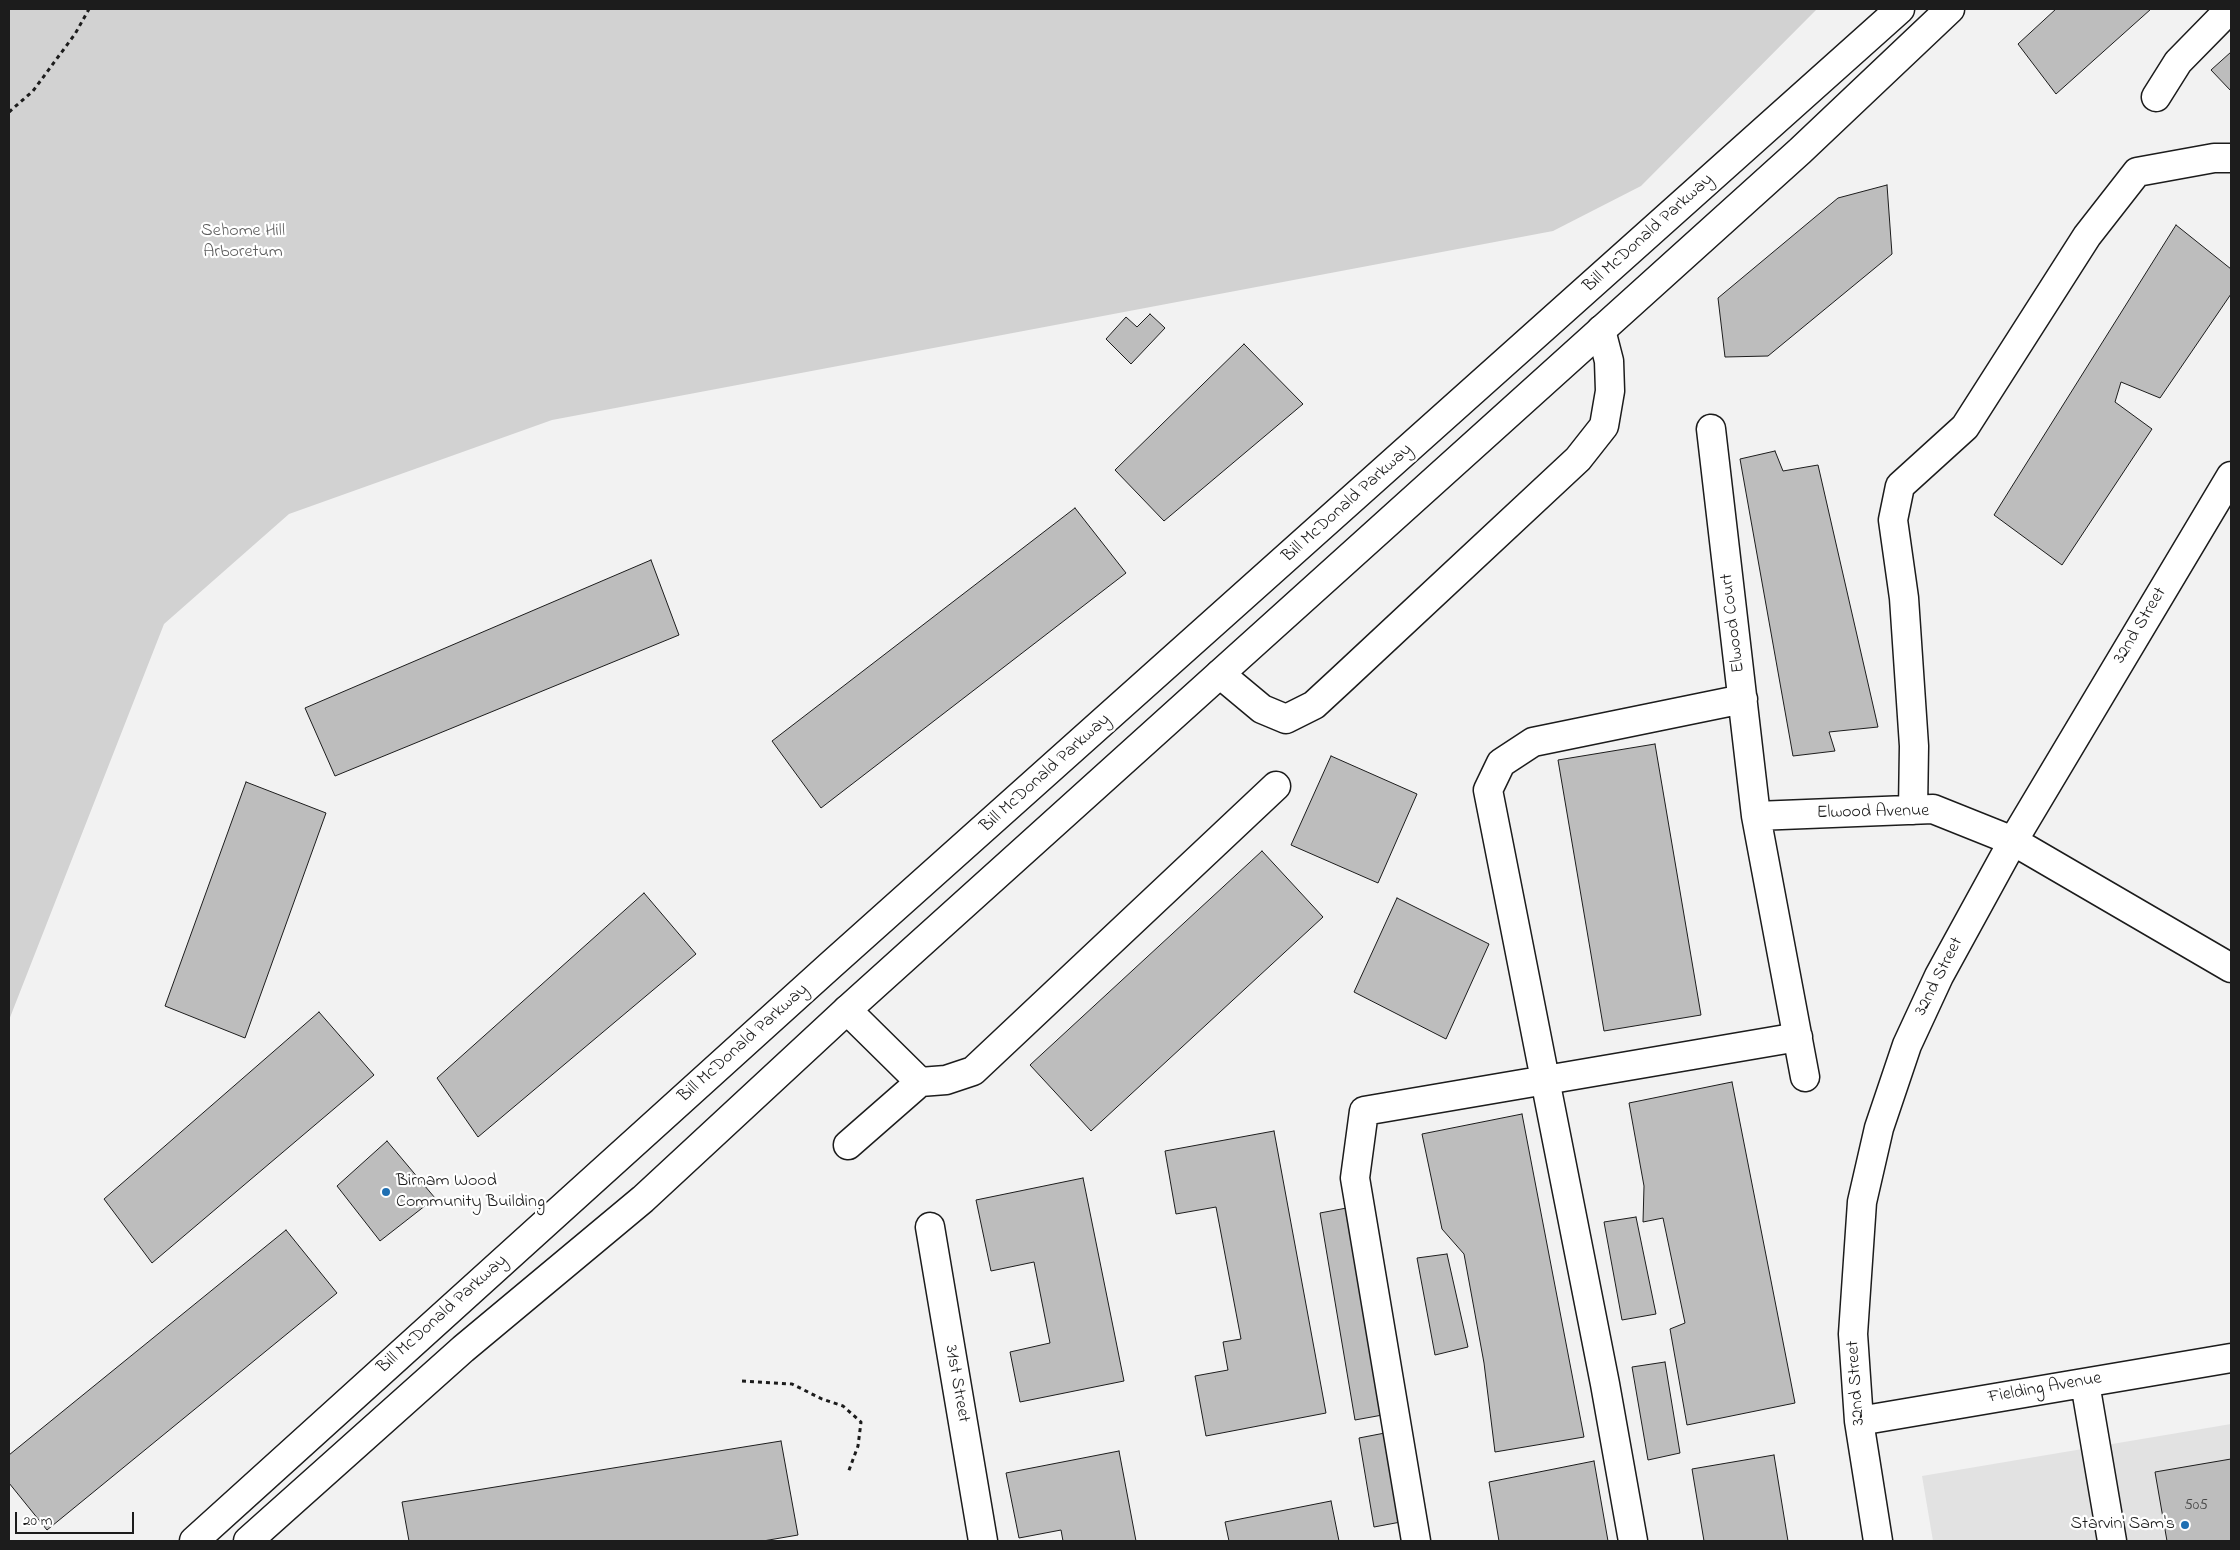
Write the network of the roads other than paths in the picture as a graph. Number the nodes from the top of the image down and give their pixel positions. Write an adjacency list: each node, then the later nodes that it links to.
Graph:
1 (1900, 9): 26 (main road, Bill McDonald Parkway)
2 (1950, 9): 6 (main road)
3 (2230, 9): 4 (main road)
4 (2156, 97)
5 (2231, 158): 12 (main road)
6 (1601, 330): 9 (main road); 9 (main road)
7 (1711, 429): 10 (main road, Elwood Court)
8 (2231, 476): 14 (main road, 32nd Street)
9 (1220, 674): 16 (main road)
10 (1743, 699): 13 (main road, Elwood Court); 20 (main road)
11 (1276, 786): 19 (main road)
12 (1912, 810): 13 (main road, Elwood Avenue); 14 (main road, Elwood Avenue)
13 (1756, 816): 17 (main road, Elwood Court)
14 (2013, 841): 15 (main road, Elwood Avenue); 25 (main road, 32nd Street)
15 (2231, 968)
16 (847, 1010): 19 (main road); 27 (main road)
17 (1798, 1037): 18 (main road, Elwood Court); 20 (main road)
18 (1805, 1077)
19 (920, 1082): 21 (main road)
20 (1545, 1082): 29 (main road); 30 (main road)
21 (848, 1145)
22 (930, 1226): 28 (main road, 31st Street)
23 (2231, 1358): 24 (main road, Fielding Avenue)
24 (2085, 1383): 25 (main road, Fielding Avenue); 32 (main road)
25 (1858, 1421): 31 (main road, 32nd Street)
26 (194, 1541)
27 (248, 1541)
28 (983, 1541)
29 (1416, 1541)
30 (1633, 1541)
31 (1878, 1541)
32 (2112, 1541)

